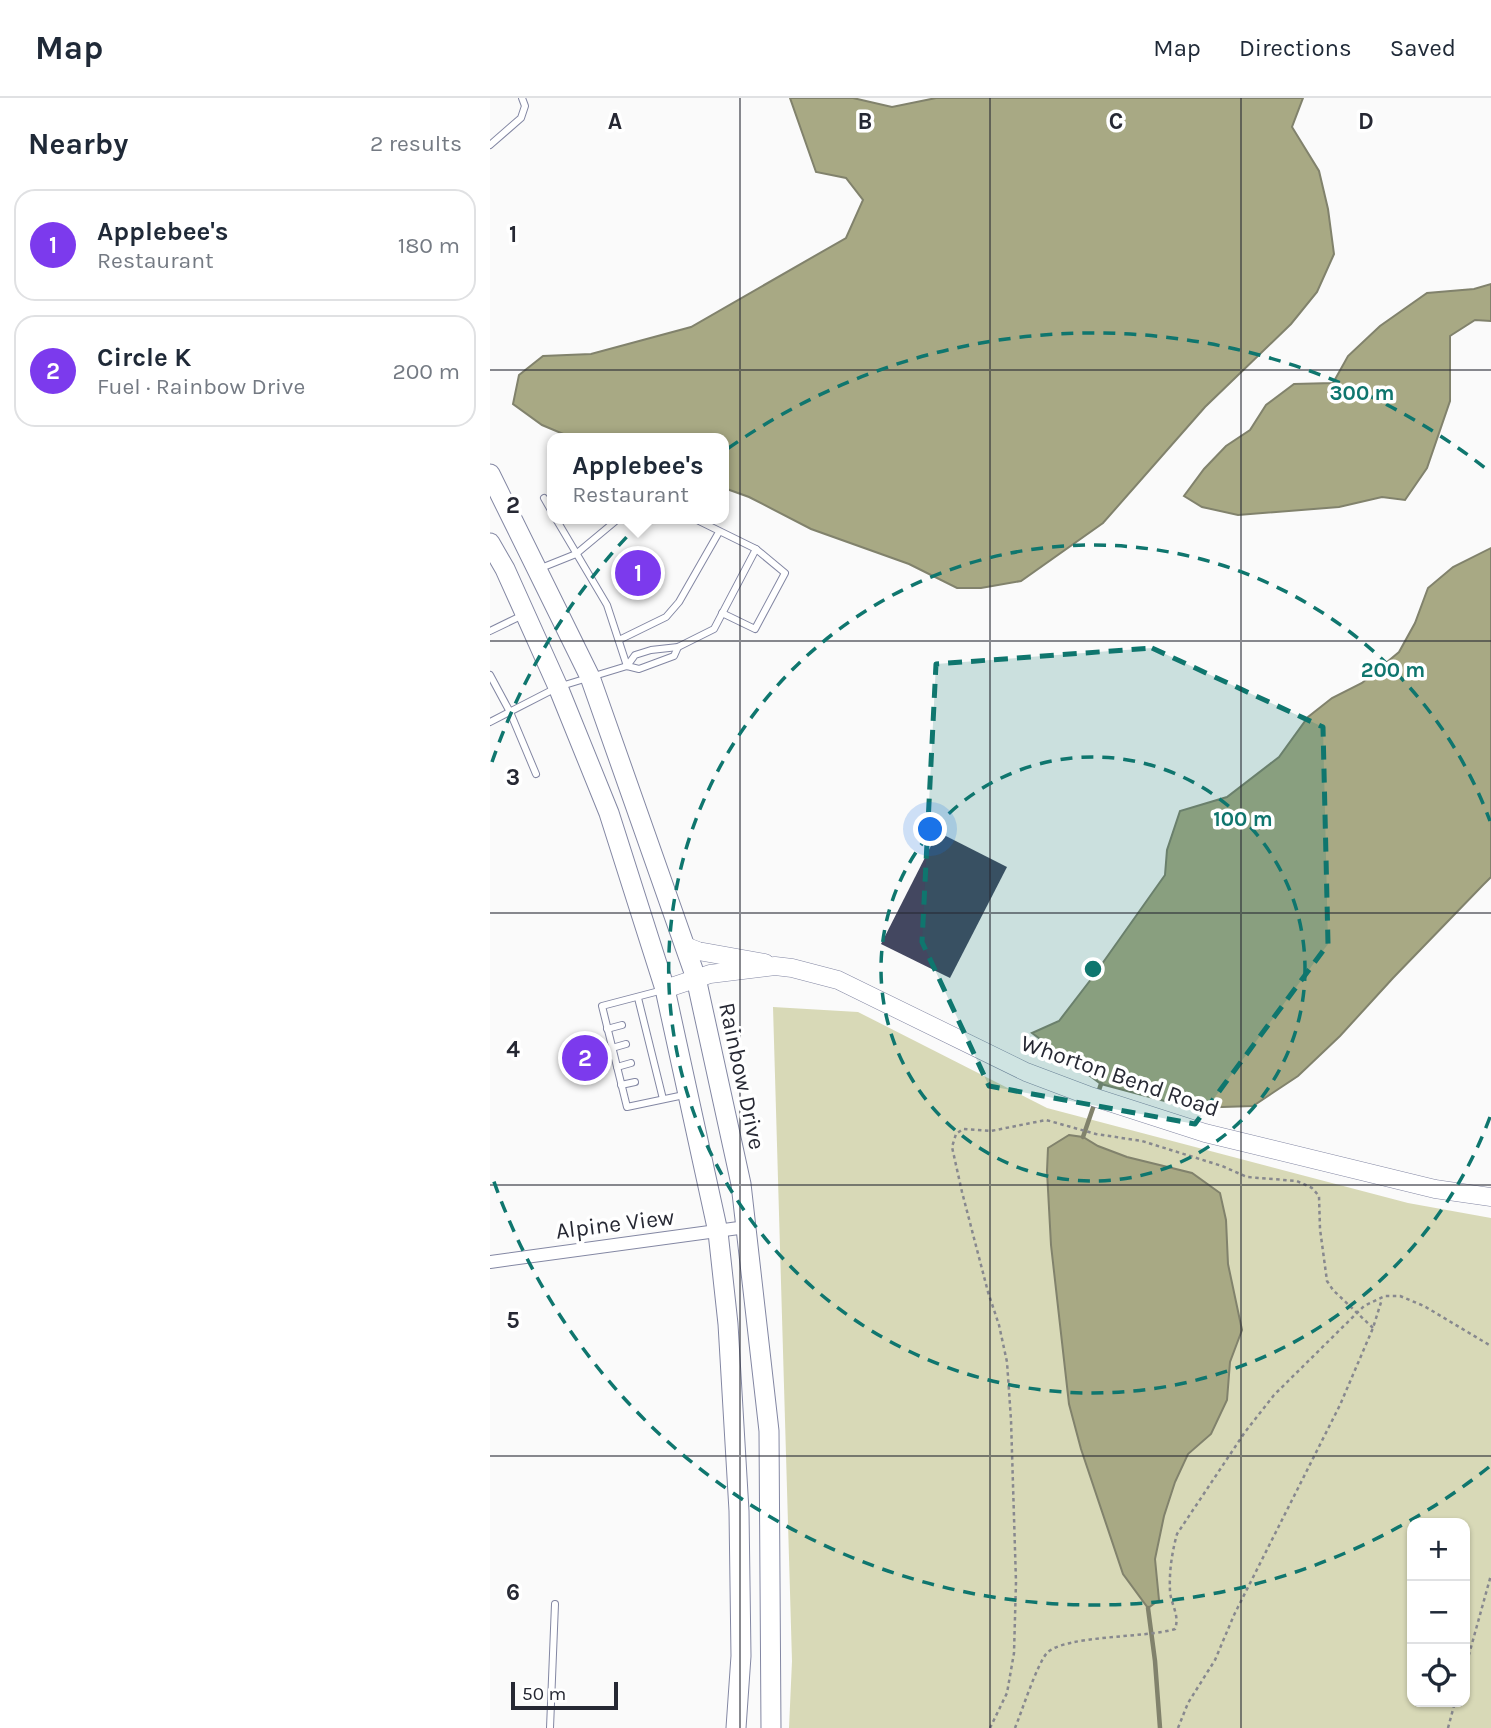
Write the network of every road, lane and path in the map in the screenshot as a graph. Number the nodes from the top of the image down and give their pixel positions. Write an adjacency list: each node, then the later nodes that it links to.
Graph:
1 (522, 98): 2 (lane)
2 (490, 145)
3 (490, 474): 13 (main road, Rainbow Drive)
4 (544, 498): 5 (lane)
5 (547, 503)
6 (559, 524): 12 (lane)
7 (612, 524): 12 (lane)
8 (704, 524): 9 (lane)
9 (719, 532): 11 (lane); 17 (lane)
10 (490, 543): 15 (main road)
11 (756, 549): 14 (lane); 14 (lane)
12 (576, 554): 13 (lane); 17 (lane)
13 (537, 569): 21 (main road, Rainbow Drive)
14 (722, 613): 18 (lane)
15 (525, 614): 16 (lane); 22 (main road)
16 (490, 631)
17 (619, 640): 19 (lane)
18 (678, 647): 19 (lane); 19 (lane)
19 (627, 666): 21 (lane)
20 (490, 675): 23 (lane)
21 (590, 677): 22 (lane); 26 (main road, Rainbow Drive)
22 (558, 687): 23 (lane); 29 (main road)
23 (510, 712): 24 (lane); 25 (lane)
24 (490, 722)
25 (536, 774)
26 (685, 946): 27 (main road); 28 (main road, Rainbow Drive)
27 (775, 966): 28 (main road, Whorton Bend Road); 41 (main road, Whorton Bend Road)
28 (696, 978): 29 (main road, Whorton Bend Road); 42 (main road, Rainbow Drive)
29 (665, 989): 30 (lane); 39 (main road)
30 (638, 998): 32 (lane); 40 (lane)
31 (622, 1025): 32 (lane)
32 (607, 1029): 34 (lane)
33 (626, 1044): 34 (lane)
34 (612, 1048): 36 (lane)
35 (631, 1063): 36 (lane)
36 (617, 1067): 38 (lane)
37 (635, 1082): 38 (lane)
38 (621, 1086): 40 (lane)
39 (689, 1094): 40 (lane); 43 (main road)
40 (663, 1100)
41 (1491, 1197)
42 (746, 1227): 43 (street, Alpine View); 55 (main road, Rainbow Drive)
43 (718, 1232): 44 (street, Alpine View); 54 (main road)
44 (490, 1262)
45 (1382, 1297): 46 (path); 47 (path); 48 (path)
46 (1356, 1313): 47 (path); 56 (path); 57 (path)
47 (1373, 1328): 58 (path)
48 (1491, 1346)
49 (1491, 1575): 51 (path)
50 (555, 1604): 53 (lane)
51 (1470, 1651)
52 (1454, 1707): 59 (path)
53 (550, 1728)
54 (736, 1728)
55 (771, 1728)
56 (990, 1728)
57 (1015, 1728)
58 (1178, 1728)
59 (1448, 1728)

